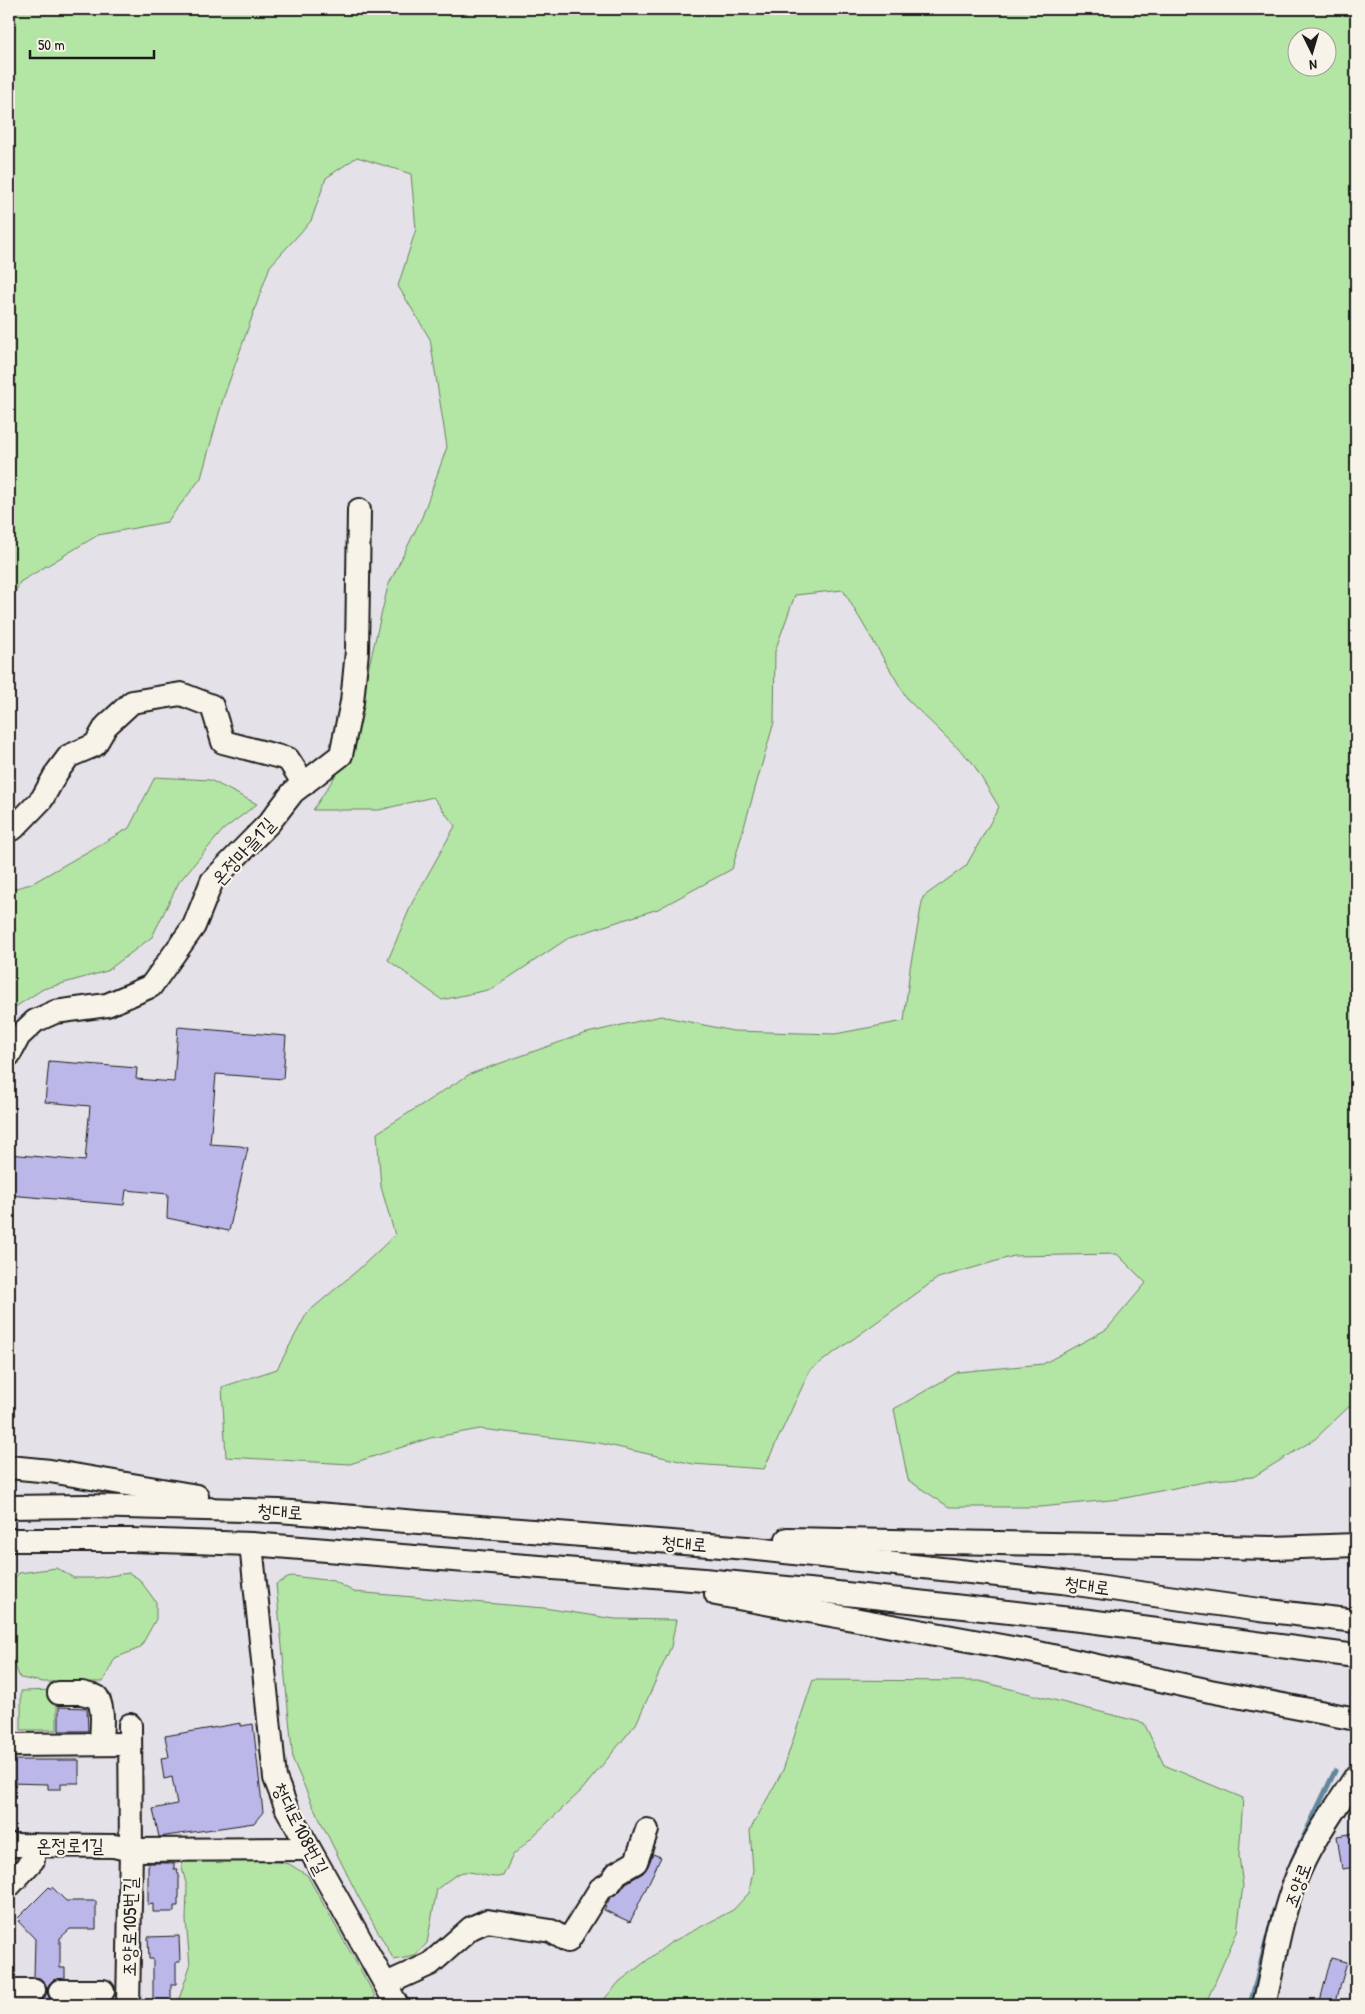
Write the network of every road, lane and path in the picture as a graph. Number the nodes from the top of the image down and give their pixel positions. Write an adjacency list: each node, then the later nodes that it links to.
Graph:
1 (359, 510): 2 (street, 온정마을1길)
2 (304, 784): 3 (street); 4 (street, 온정마을1길)
3 (9, 830)
4 (9, 1055)
5 (9, 1467): 7 (street)
6 (9, 1506): 7 (street, 청대로)
7 (279, 1511): 8 (street, 청대로)
8 (604, 1537): 11 (street); 13 (street, 청대로)
9 (9, 1540): 10 (street, 청대로)
10 (252, 1544): 12 (street, 청대로); 23 (street, 청대로108번길)
11 (1356, 1545)
12 (595, 1572): 14 (street, 청대로); 16 (street)
13 (1356, 1621)
14 (1356, 1656)
15 (60, 1693): 17 (street)
16 (1356, 1719)
17 (101, 1744): 18 (street); 24 (street, 조양로105번길)
18 (9, 1745)
19 (1356, 1776): 33 (street, 조양로)
20 (648, 1830): 26 (street)
21 (9, 1845): 22 (street, 온정로1길)
22 (34, 1845): 24 (street, 온정로1길); 25 (street)
23 (308, 1849): 24 (street, 온정로1길); 26 (street, 청대로108번길)
24 (131, 1850): 31 (street, 조양로105번길)
25 (9, 1886)
26 (386, 1984): 32 (street, 청대로108번길)
27 (9, 1990): 28 (street)
28 (34, 1990)
29 (60, 1990): 30 (street)
30 (104, 1991)
31 (128, 2005)
32 (397, 2005)
33 (1264, 2005)

